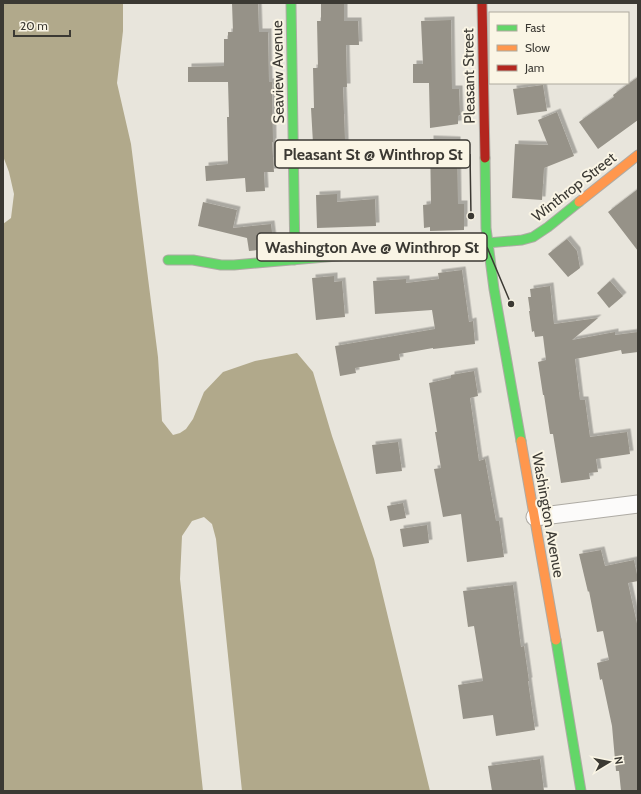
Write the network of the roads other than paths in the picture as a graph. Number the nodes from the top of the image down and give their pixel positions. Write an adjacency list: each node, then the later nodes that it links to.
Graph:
1 (291, 3): 6 (main road, Seaview Avenue)
2 (482, 3): 4 (main road, Pleasant Street)
3 (638, 155): 4 (main road, Winthrop Street)
4 (488, 244): 6 (main road, Winthrop Street); 8 (main road, Washington Avenue)
5 (168, 260): 6 (main road, Winthrop Street)
6 (295, 260)
7 (638, 504): 8 (street)
8 (535, 517): 9 (main road, Washington Avenue)
9 (581, 791)

